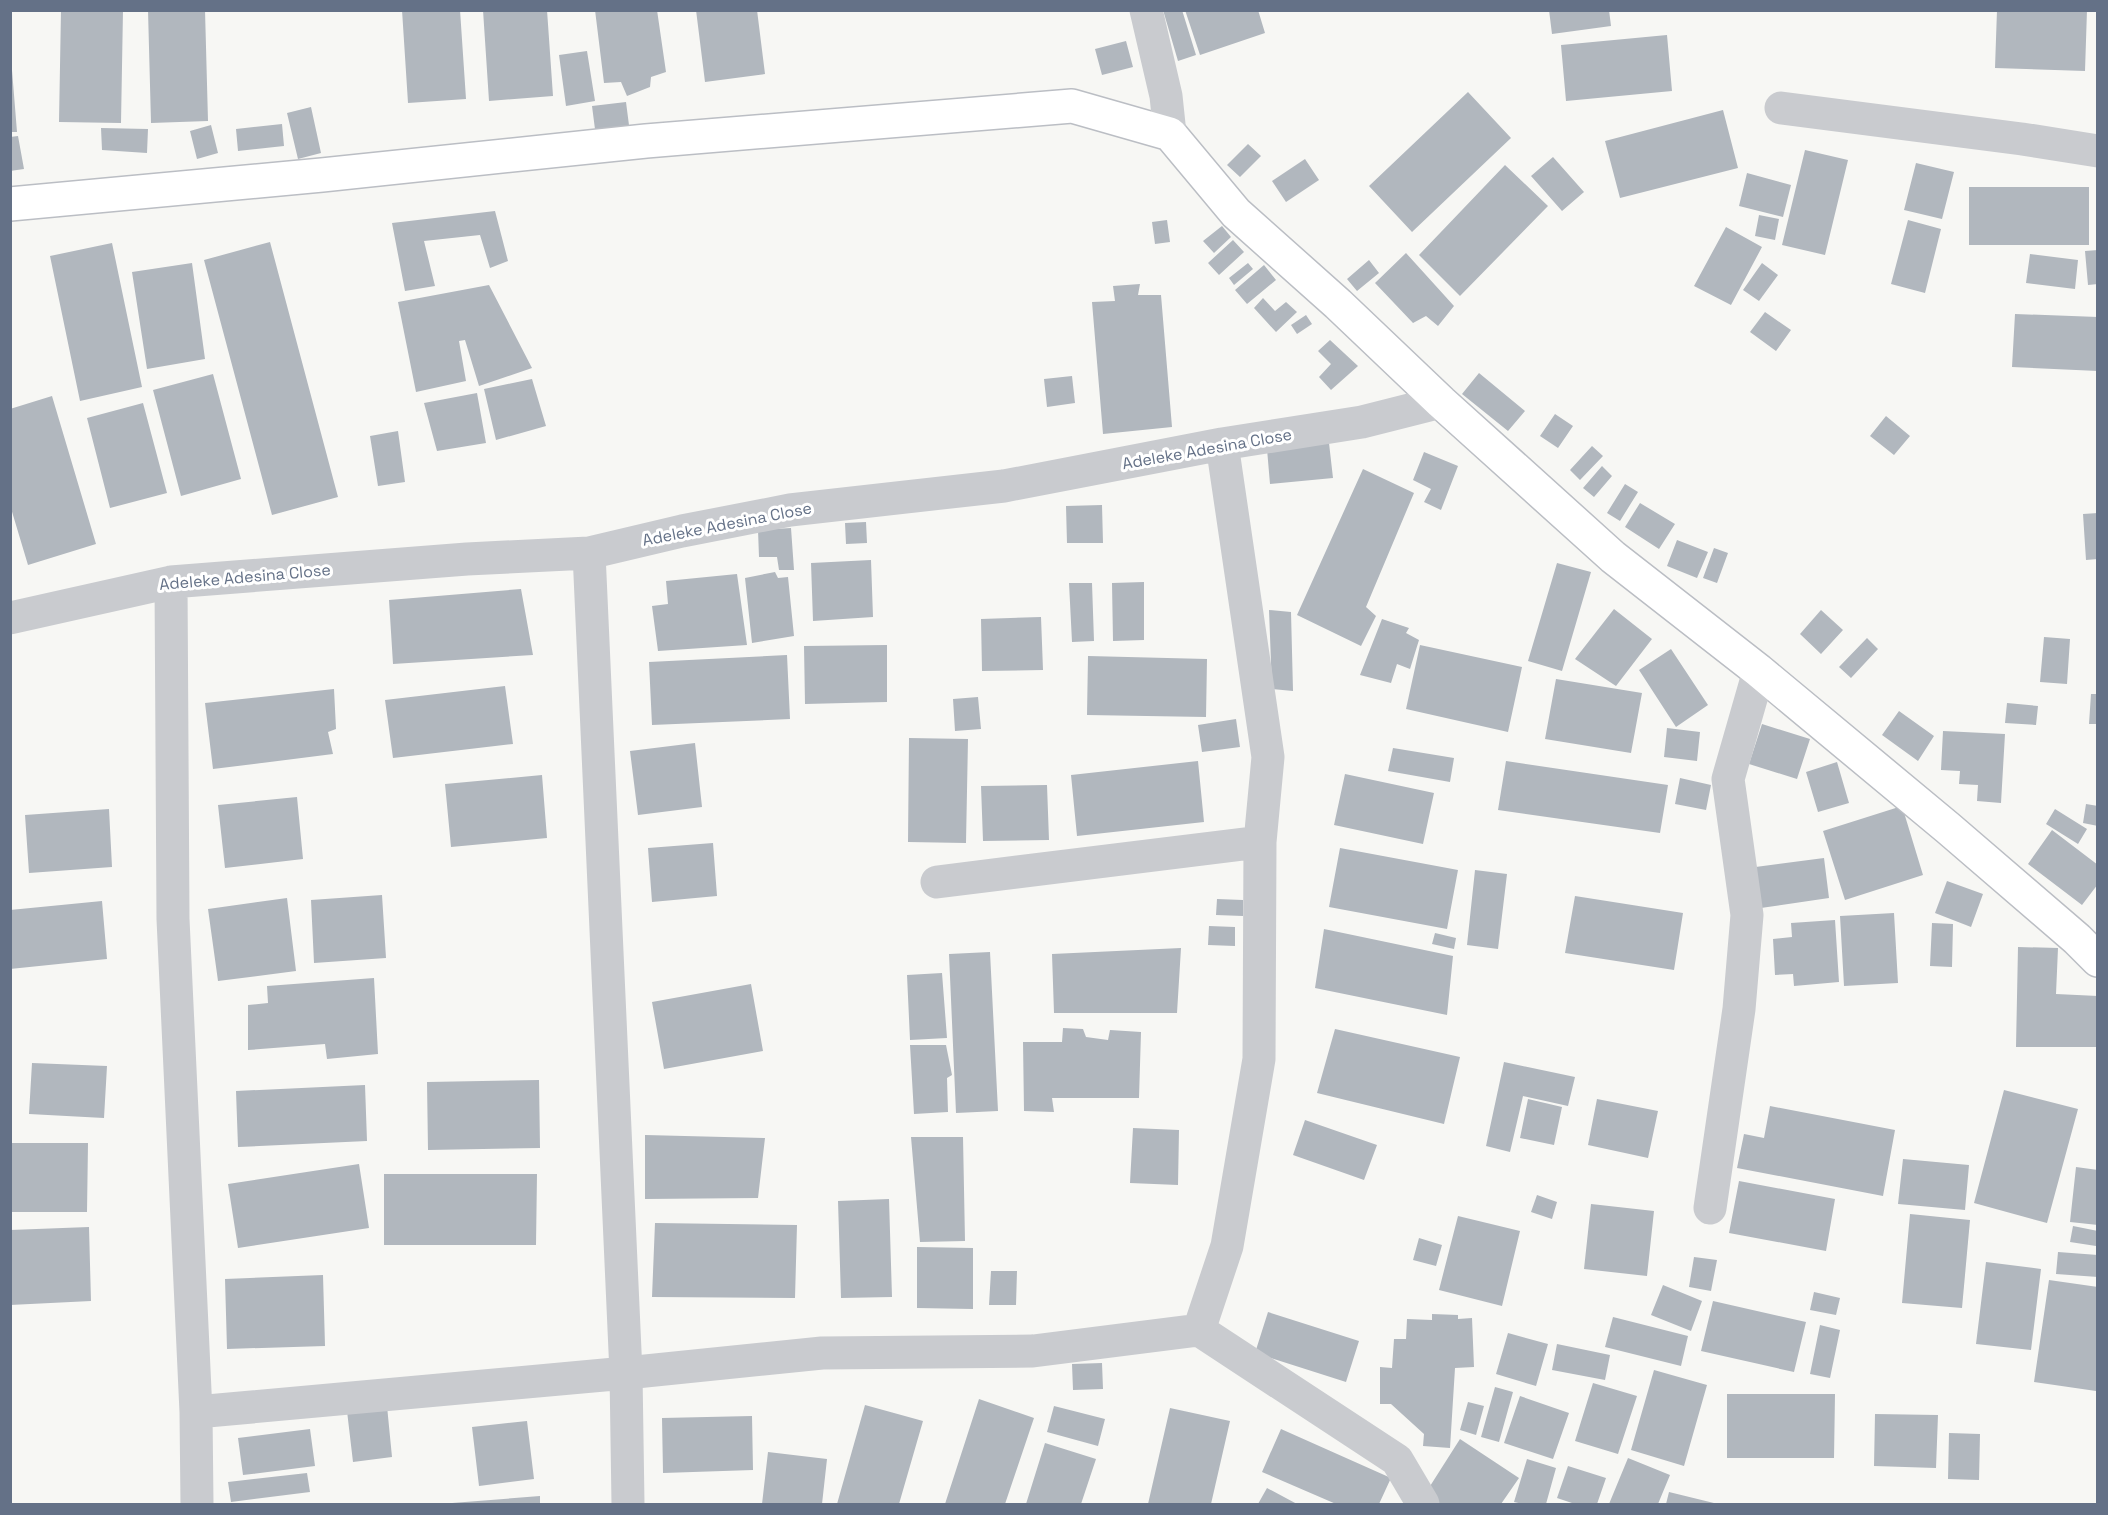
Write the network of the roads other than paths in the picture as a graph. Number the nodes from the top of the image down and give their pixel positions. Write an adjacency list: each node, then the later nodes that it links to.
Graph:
1 (1146, 10): 3 (street)
2 (1781, 108): 4 (street)
3 (1170, 134): 5 (street); 6 (street)
4 (2097, 151)
5 (10, 204)
6 (1441, 402): 7 (street, Adeleke Adesina Close); 11 (street)
7 (1222, 444): 8 (street, Adeleke Adesina Close); 12 (street)
8 (589, 553): 9 (street, Adeleke Adesina Close); 17 (street)
9 (171, 582): 10 (street, Adeleke Adesina Close); 18 (street)
10 (10, 618)
11 (1759, 671): 14 (street); 15 (street)
12 (1260, 842): 13 (street); 16 (street)
13 (937, 882)
14 (2097, 960)
15 (1710, 1208)
16 (1199, 1330): 17 (street); 21 (street)
17 (626, 1373): 18 (street); 20 (street)
18 (196, 1412): 19 (street)
19 (198, 1504)
20 (628, 1504)
21 (1423, 1504)

